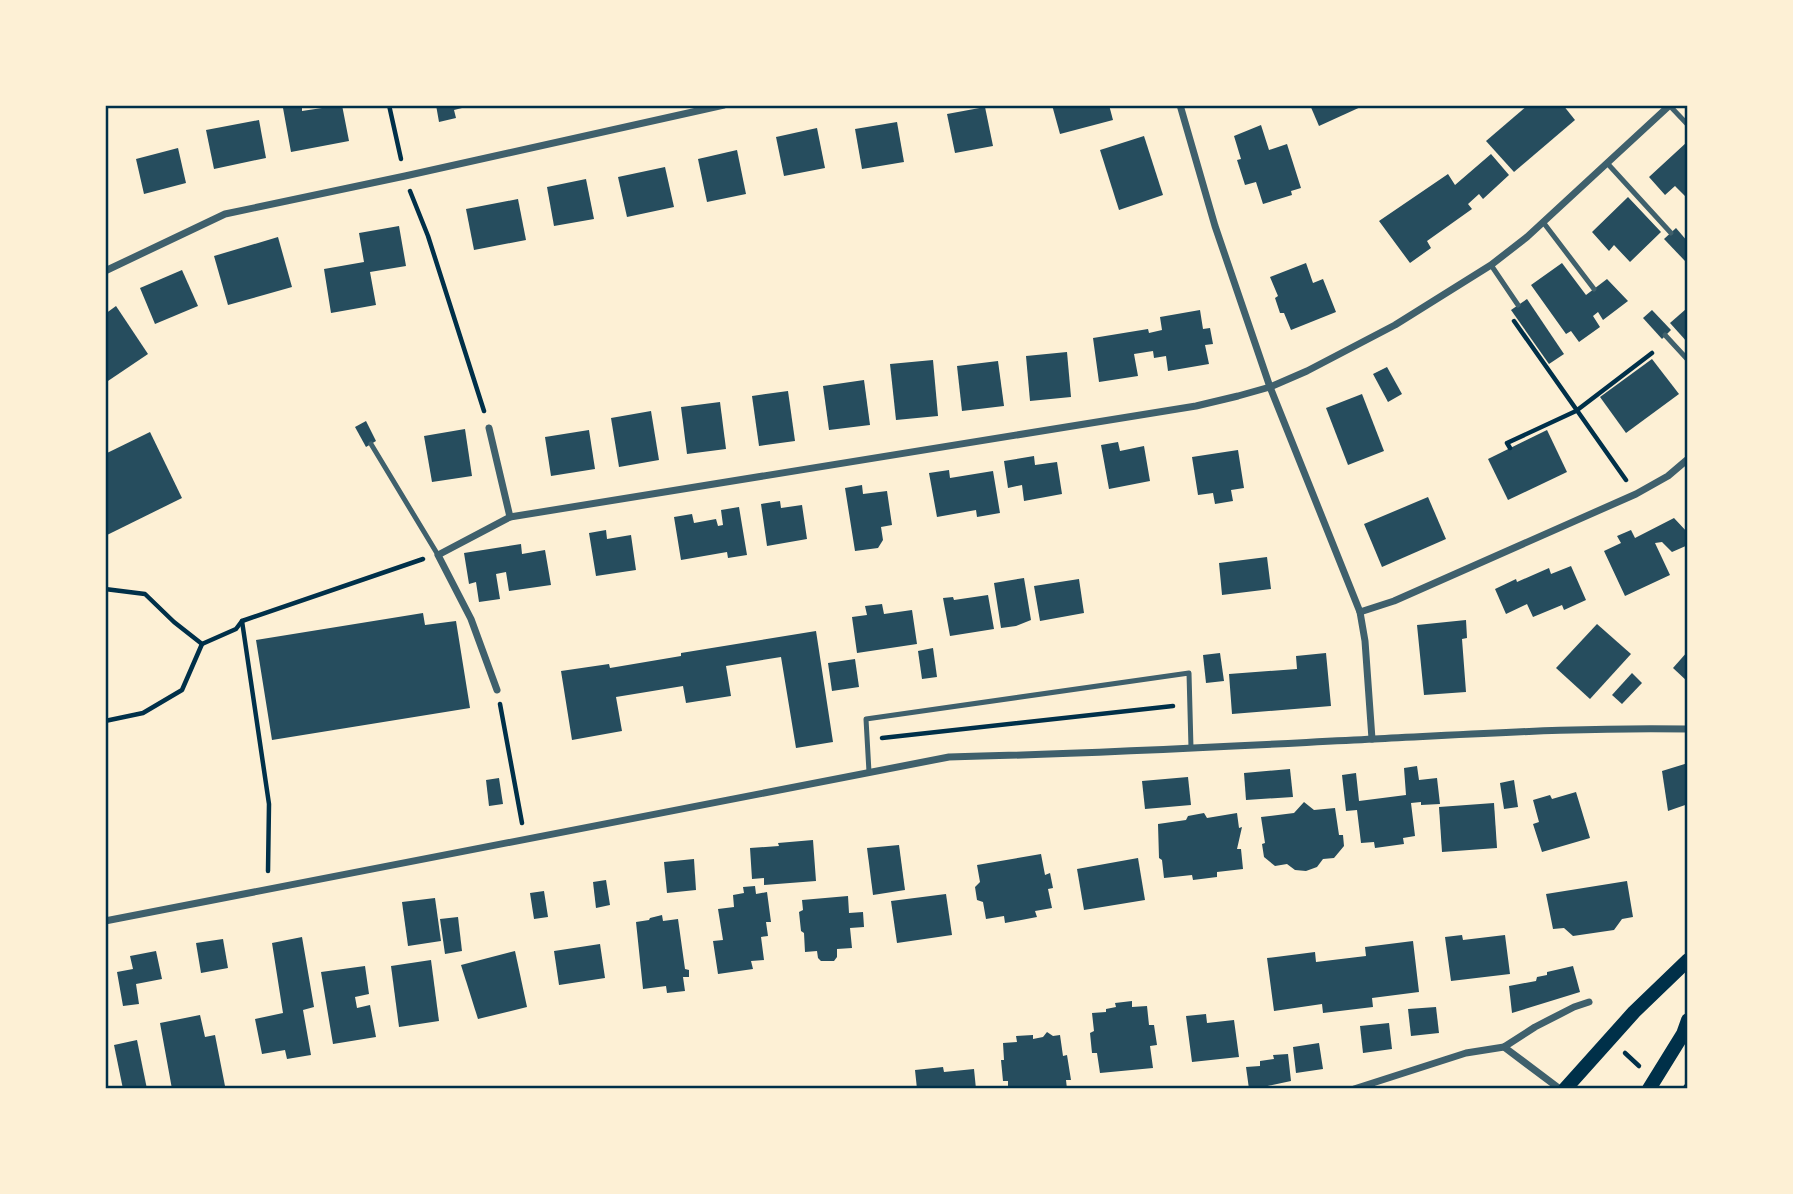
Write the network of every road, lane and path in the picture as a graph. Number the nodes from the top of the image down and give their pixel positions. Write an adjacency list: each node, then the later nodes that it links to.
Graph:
1 (389, 105): 7 (path)
2 (724, 105): 7 (street)
3 (1180, 105): 18 (street)
4 (1670, 105): 5 (lane); 6 (street)
5 (1688, 125)
6 (1607, 163): 8 (street); 9 (lane)
7 (405, 176): 11 (street); 20 (path)
8 (1543, 222): 10 (street); 12 (lane)
9 (1671, 233)
10 (1491, 265): 13 (lane); 18 (street)
11 (105, 271)
12 (1594, 289)
13 (1518, 305)
14 (1511, 317): 19 (path)
15 (1665, 335): 17 (lane)
16 (1652, 353): 19 (path)
17 (1688, 360)
18 (1270, 387): 25 (street); 28 (street)
19 (1576, 411): 22 (path); 24 (path)
20 (489, 428): 25 (street)
21 (371, 444): 26 (lane)
22 (1510, 448)
23 (1688, 459): 24 (street)
24 (1636, 494): 28 (street)
25 (510, 517): 26 (street)
26 (438, 555): 29 (path); 31 (street)
27 (105, 589): 30 (path)
28 (1360, 612): 36 (street)
29 (242, 621): 30 (path); 41 (path)
30 (202, 644): 34 (path)
31 (497, 690)
32 (1190, 705): 37 (path); 37 (lane); 38 (lane)
33 (503, 720): 40 (path)
34 (105, 721)
35 (1688, 729): 36 (street)
36 (1372, 739): 38 (street)
37 (867, 740): 39 (lane)
38 (1191, 748): 39 (street)
39 (869, 772): 40 (street)
40 (525, 840): 41 (street)
41 (268, 889): 42 (street)
42 (105, 921)
43 (1688, 960): 49 (main road)
44 (1589, 1002): 46 (street)
45 (1688, 1020): 50 (main road)
46 (1504, 1047): 48 (street); 49 (street)
47 (1688, 1084): 51 (path)
48 (1354, 1089)
49 (1562, 1089)
50 (1648, 1089)
51 (1684, 1089)

